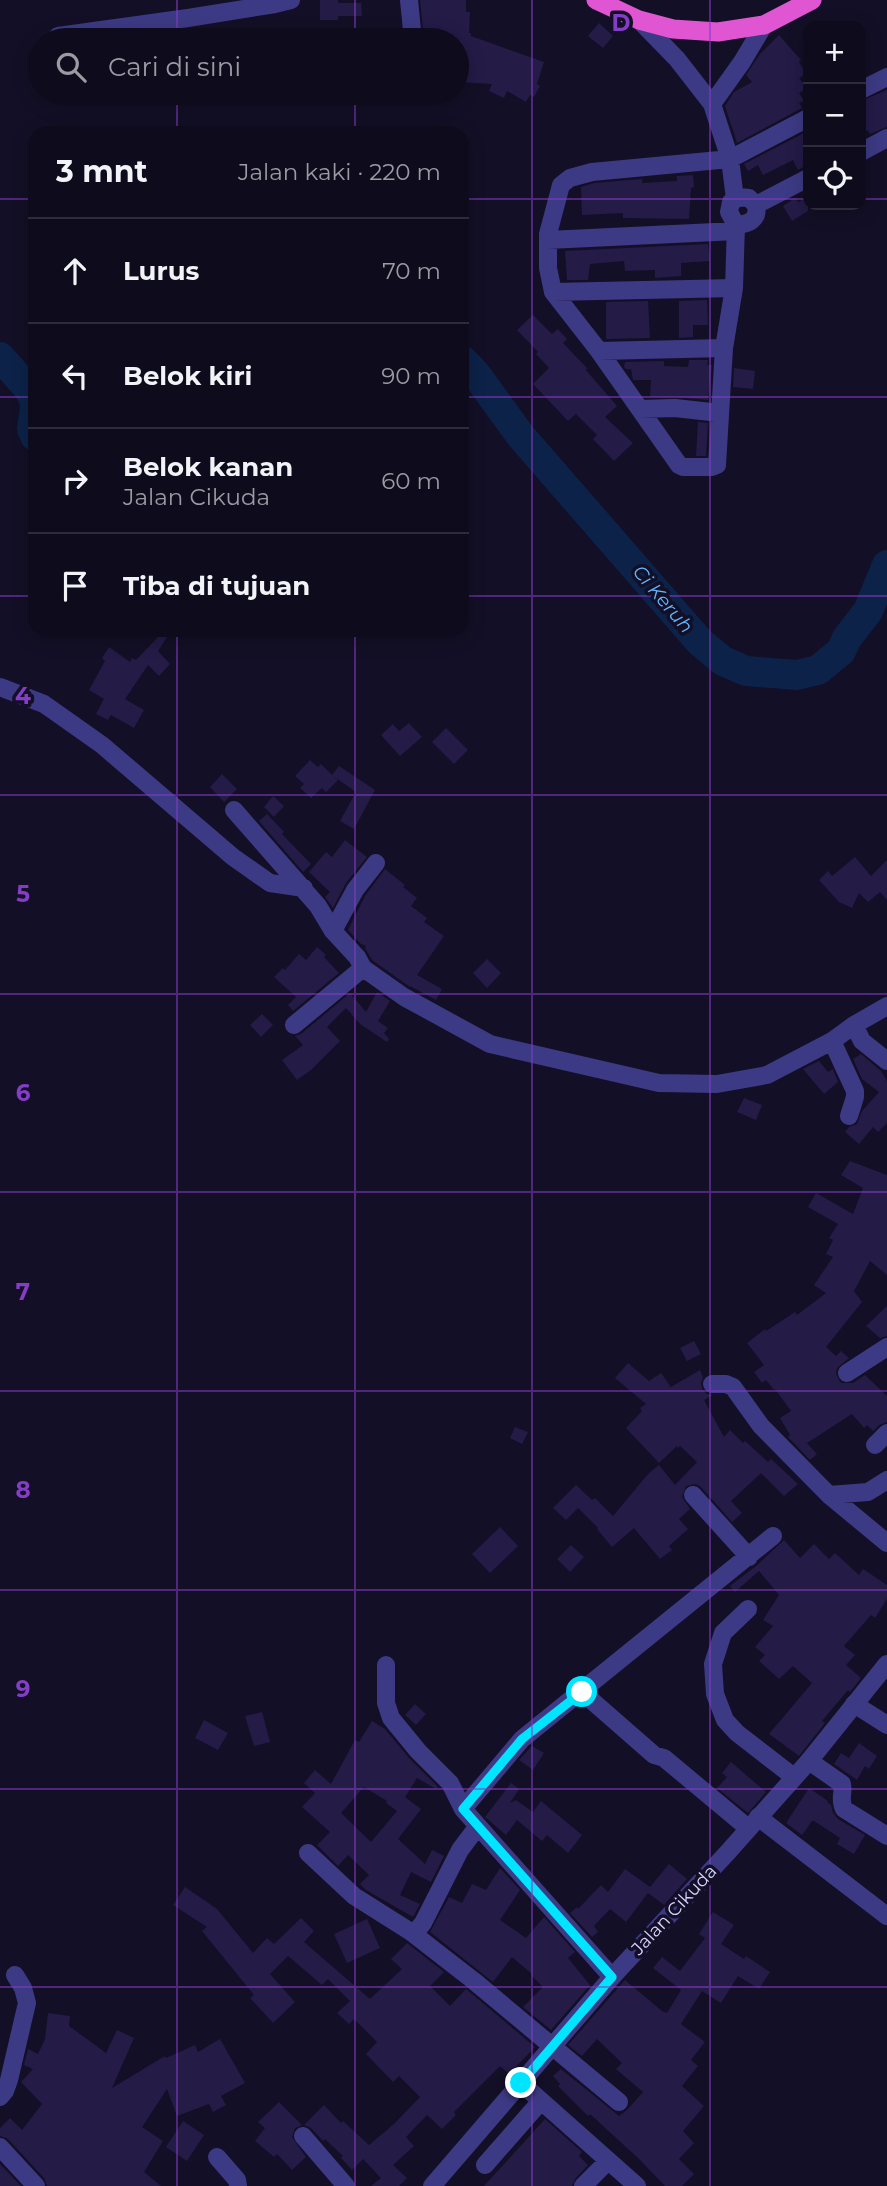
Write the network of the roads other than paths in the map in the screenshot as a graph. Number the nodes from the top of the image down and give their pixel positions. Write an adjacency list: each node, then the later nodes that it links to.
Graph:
1 (290, 0): 7 (street)
2 (409, 0): 8 (street)
3 (596, 0): 5 (highway)
4 (812, 0): 6 (highway)
5 (639, 20): 6 (highway); 11 (street)
6 (764, 25): 11 (street)
7 (116, 28)
8 (412, 28)
9 (887, 77): 10 (street)
10 (866, 88)
11 (712, 104): 15 (street)
12 (803, 121): 15 (street)
13 (887, 138): 14 (street)
14 (866, 149)
15 (730, 159): 17 (street); 20 (street)
16 (803, 181): 18 (street)
17 (735, 199): 18 (street); 19 (street)
18 (756, 205): 19 (street)
19 (736, 228): 20 (street); 21 (street)
20 (548, 240): 22 (street)
21 (734, 288): 22 (street); 23 (street)
22 (554, 292): 24 (street)
23 (724, 348): 24 (street); 26 (street)
24 (599, 351): 25 (street)
25 (640, 409): 26 (street); 26 (street)
26 (720, 413)
27 (0, 687): 30 (street)
28 (234, 810): 30 (street)
29 (376, 863): 31 (street)
30 (304, 888): 31 (street)
31 (333, 931): 32 (street)
32 (363, 968): 34 (street); 36 (street)
33 (887, 1006): 35 (street)
34 (293, 1024)
35 (854, 1026): 36 (street); 37 (street)
36 (832, 1041): 38 (street)
37 (887, 1061)
38 (849, 1116)
39 (887, 1347): 40 (street)
40 (847, 1373)
41 (712, 1384): 44 (street)
42 (887, 1480): 44 (street)
43 (693, 1494): 47 (street)
44 (829, 1495): 46 (street)
45 (773, 1536): 47 (street)
46 (887, 1543)
47 (748, 1557): 51 (street)
48 (748, 1609): 55 (street)
49 (887, 1664): 52 (street, Jalan Cikuda)
50 (386, 1665): 56 (street)
51 (582, 1692): 56 (street); 57 (street)
52 (854, 1704): 53 (street); 54 (street, Jalan Cikuda)
53 (887, 1725)
54 (809, 1761): 55 (street, Jalan Cikuda); 59 (street)
55 (794, 1777): 57 (street, Jalan Cikuda)
56 (463, 1809): 58 (street)
57 (753, 1823): 61 (street); 64 (street, Jalan Cikuda)
58 (478, 1826): 62 (street); 64 (street)
59 (887, 1836)
60 (308, 1853): 62 (street)
61 (887, 1916)
62 (411, 1932): 65 (street)
63 (15, 1975): 67 (street)
64 (612, 1977): 65 (street, Jalan Cikuda)
65 (553, 2047): 66 (street, Jalan Cikuda); 69 (street)
66 (521, 2083): 68 (street); 78 (street, Jalan Cikuda)
67 (0, 2097)
68 (541, 2101): 73 (street); 74 (street)
69 (619, 2102)
70 (303, 2136): 77 (street)
71 (0, 2147): 75 (street)
72 (216, 2157): 76 (street)
73 (608, 2161): 79 (street); 80 (street)
74 (485, 2165)
75 (36, 2186)
76 (238, 2186)
77 (346, 2186)
78 (432, 2186)
79 (583, 2186)
80 (637, 2186)

